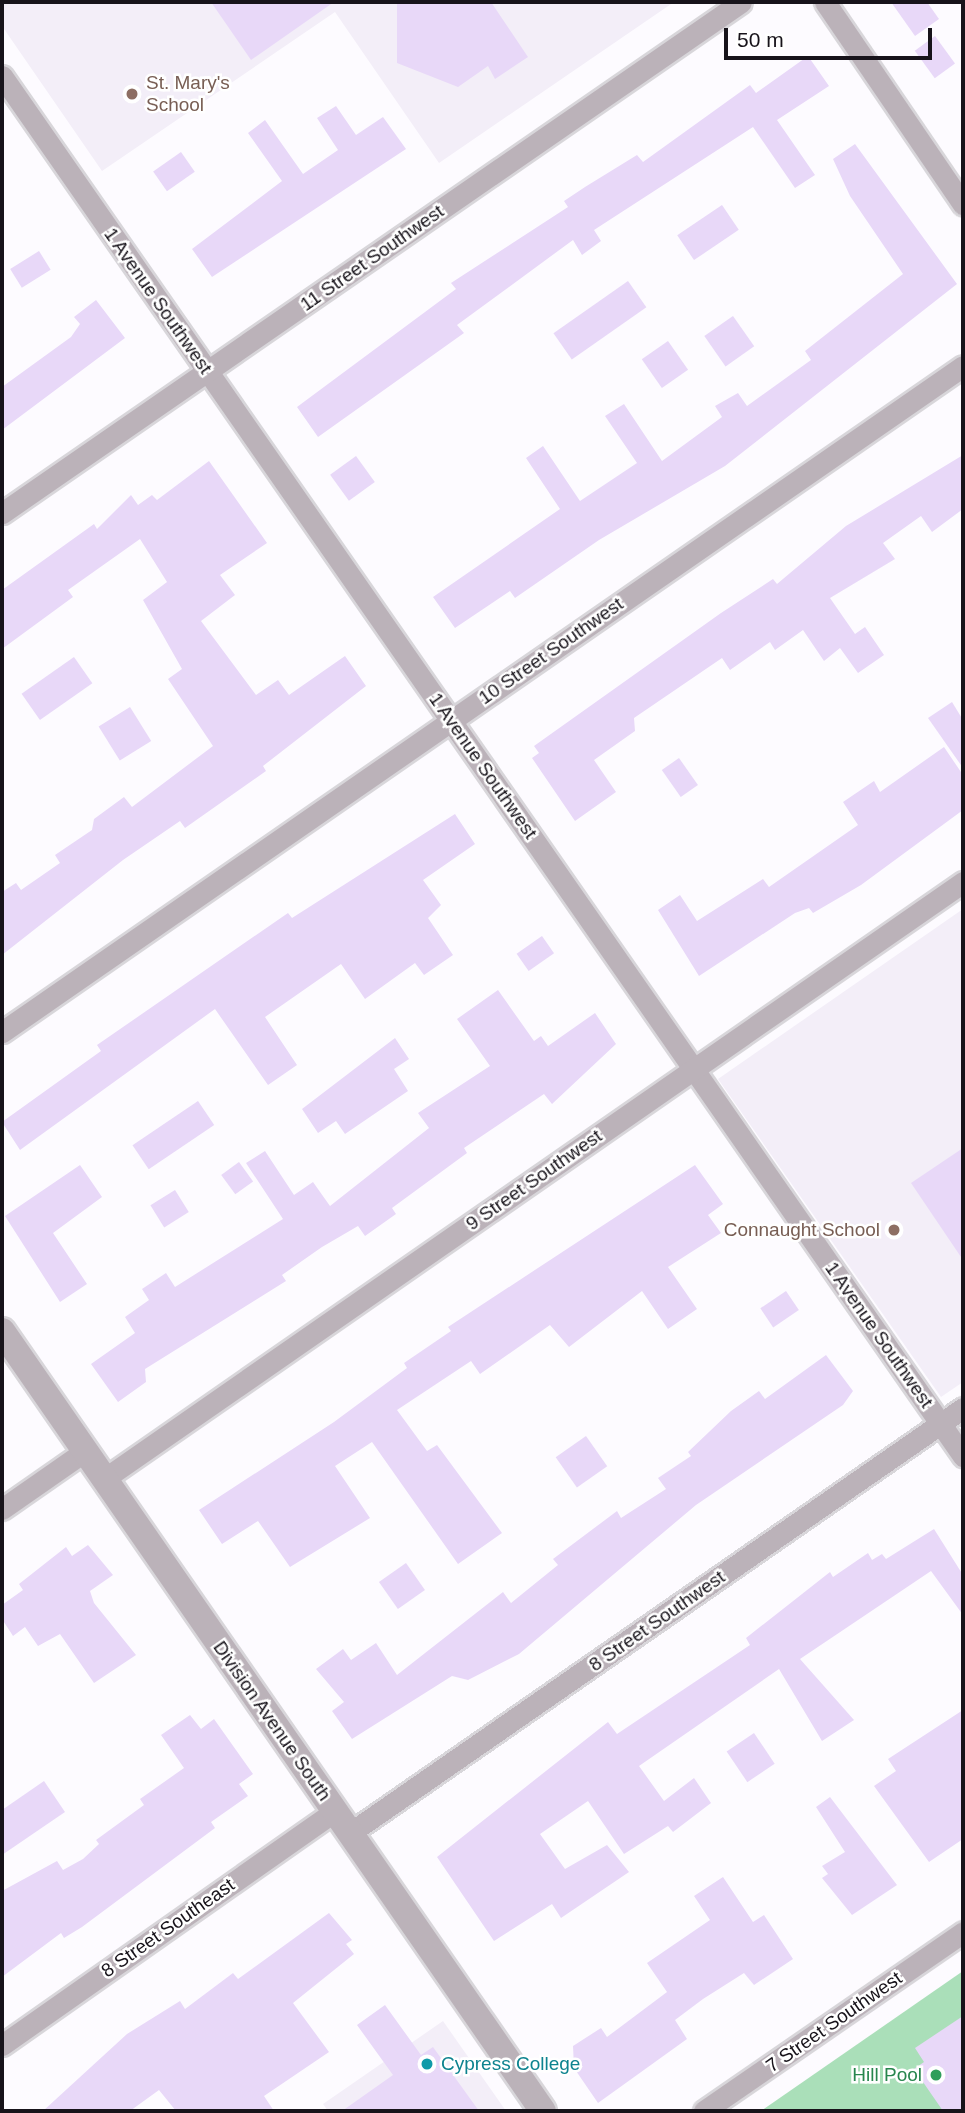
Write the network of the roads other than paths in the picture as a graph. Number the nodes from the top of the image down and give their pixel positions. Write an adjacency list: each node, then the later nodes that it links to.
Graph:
1 (741, 2): 6 (street, 11 Street Southwest)
2 (825, 2): 4 (street)
3 (2, 76): 6 (street, 1 Avenue Southwest)
4 (963, 204)
5 (963, 366): 8 (street, 10 Street Southwest)
6 (207, 371): 7 (street, 11 Street Southwest); 8 (street, 1 Avenue Southwest)
7 (2, 513)
8 (451, 721): 10 (street, 10 Street Southwest); 11 (street, 1 Avenue Southwest)
9 (963, 882): 11 (street, 9 Street Southwest)
10 (2, 1032)
11 (694, 1070): 14 (street, 1 Avenue Southwest); 17 (street, 9 Street Southwest)
12 (2, 1331): 15 (street, Division Avenue South)
13 (963, 1408): 14 (street, 8 Street Southwest)
14 (941, 1424): 16 (street, 1 Avenue Southwest); 20 (street, 8 Street Southwest)
15 (85, 1451): 17 (street, Division Avenue South); 18 (street)
16 (963, 1457)
17 (104, 1479): 19 (street, Division Avenue South)
18 (2, 1509)
19 (335, 1811): 20 (street, Division Avenue South); 22 (street, 8 Street Southeast)
20 (350, 1833): 23 (street, Division Avenue South)
21 (963, 1932): 24 (street, 7 Street Southwest)
22 (2, 2045)
23 (543, 2111)
24 (704, 2111)

